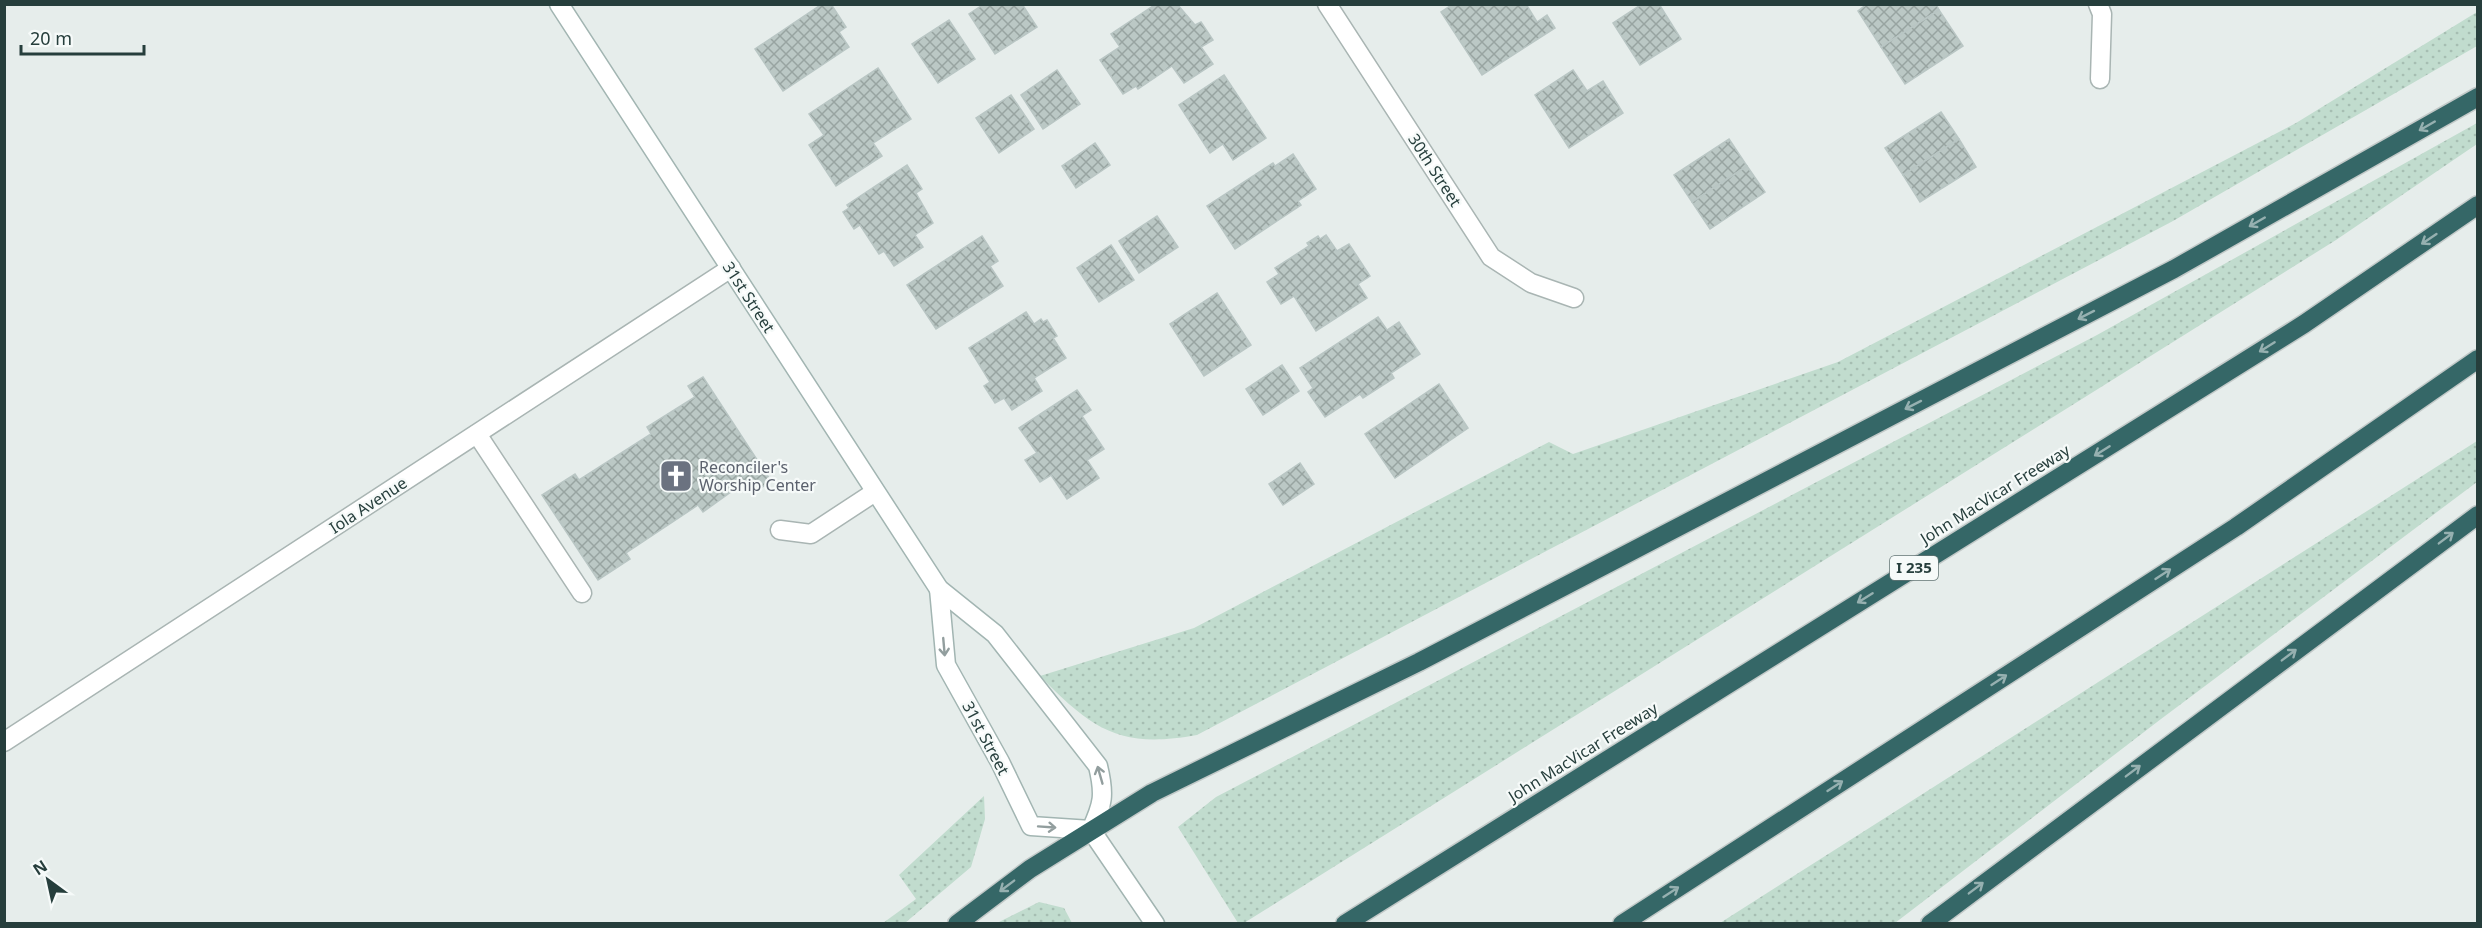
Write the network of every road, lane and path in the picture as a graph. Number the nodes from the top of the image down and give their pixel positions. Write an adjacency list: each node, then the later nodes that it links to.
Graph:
1 (559, 4): 7 (main road, 31st Street)
2 (1327, 4): 8 (main road, 30th Street)
3 (2098, 4): 4 (main road)
4 (2100, 79)
5 (2478, 97): 17 (highway, one-way to 17)
6 (2478, 206): 20 (highway, John MacVicar Freeway / I 235, one-way to 20)
7 (731, 268): 10 (main road, Iola Avenue); 11 (main road, 31st Street)
8 (1574, 298)
9 (2478, 359): 21 (highway, one-way to 9)
10 (477, 434): 15 (main road); 16 (main road, Iola Avenue)
11 (875, 492): 13 (main road); 14 (main road, 31st Street)
12 (2478, 515): 22 (highway, one-way to 12)
13 (780, 530)
14 (939, 589): 17 (main road, 31st Street, one-way to 14); 17 (main road, 31st Street, one-way to 17)
15 (582, 593)
16 (4, 742)
17 (1091, 830): 18 (highway, one-way to 18); 19 (main road)
18 (957, 924)
19 (1155, 924)
20 (1345, 924)
21 (1622, 924)
22 (1930, 924)

